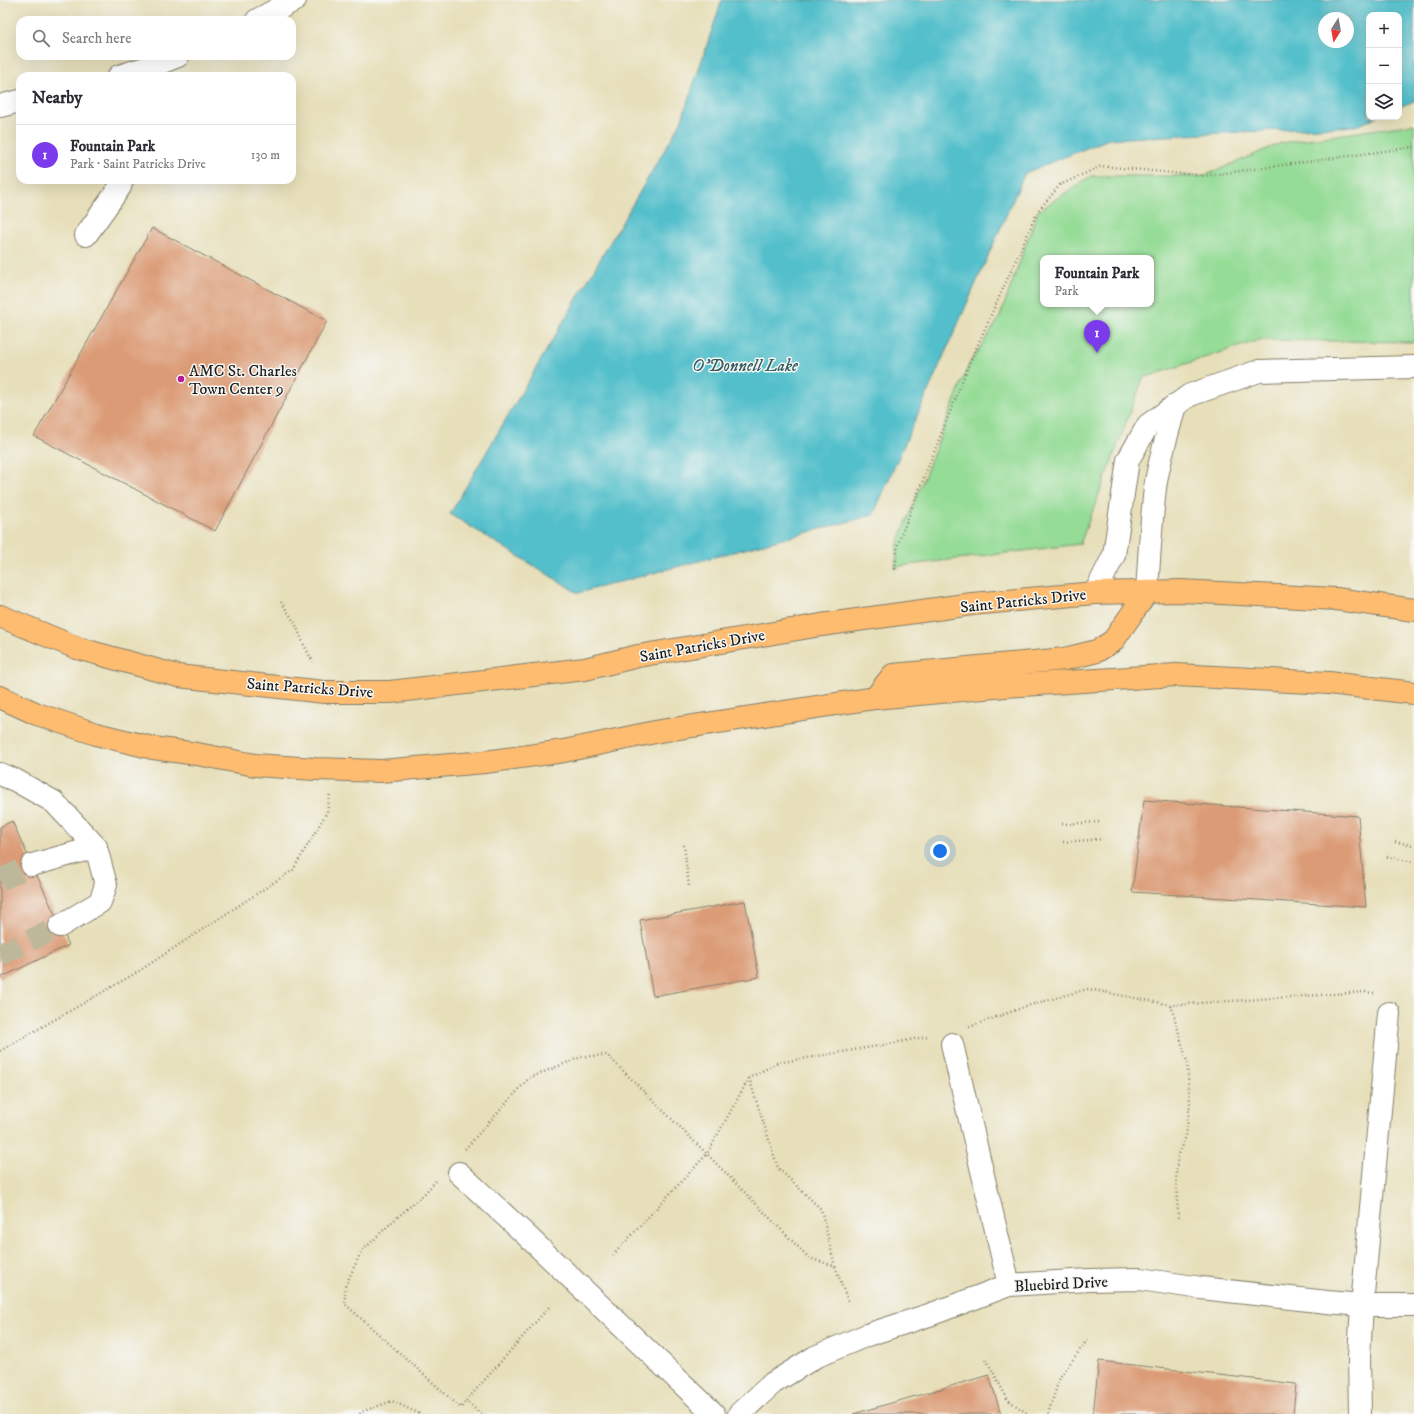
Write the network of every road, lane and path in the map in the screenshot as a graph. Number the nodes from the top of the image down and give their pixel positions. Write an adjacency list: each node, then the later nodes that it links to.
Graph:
1 (295, 0): 2 (street)
2 (265, 16)
3 (168, 60): 4 (street)
4 (132, 72)
5 (16, 102): 6 (street)
6 (0, 106)
7 (1414, 147): 12 (path)
8 (121, 184): 9 (street)
9 (86, 235)
10 (1414, 367): 11 (street)
11 (1175, 405): 13 (street); 14 (street)
12 (895, 570)
13 (1147, 592): 14 (main road, Saint Patricks Drive); 16 (main road, Saint Patricks Drive); 21 (main road)
14 (1095, 593): 17 (main road, Saint Patricks Drive)
15 (281, 602): 18 (path)
16 (1414, 610)
17 (0, 616)
18 (313, 662)
19 (1414, 693): 21 (main road)
20 (0, 698): 22 (main road)
21 (875, 698): 22 (main road)
22 (334, 770): 40 (path)
23 (0, 774): 31 (street)
24 (1101, 822): 25 (path)
25 (1062, 824)
26 (1103, 839): 27 (path)
27 (1063, 842)
28 (1395, 842): 29 (path)
29 (1414, 845)
30 (684, 846): 35 (path)
31 (96, 847): 34 (street); 36 (street)
32 (1387, 857): 33 (path)
33 (1414, 862)
34 (32, 865)
35 (689, 886)
36 (60, 926)
37 (1171, 1005): 43 (path)
38 (1389, 1012): 46 (street)
39 (952, 1044): 45 (street)
40 (0, 1051)
41 (749, 1078): 44 (path)
42 (460, 1173): 54 (street)
43 (1178, 1220)
44 (835, 1266)
45 (1010, 1285): 46 (street, Bluebird Drive); 55 (street, Bluebird Drive)
46 (1362, 1305): 47 (street, Bluebird Drive); 58 (street)
47 (1414, 1305)
48 (549, 1307): 53 (path)
49 (1088, 1339): 57 (path)
50 (986, 1359): 56 (path)
51 (360, 1414): 52 (path)
52 (420, 1414)
53 (481, 1414)
54 (714, 1414)
55 (739, 1414)
56 (1028, 1414)
57 (1048, 1414)
58 (1360, 1414)

